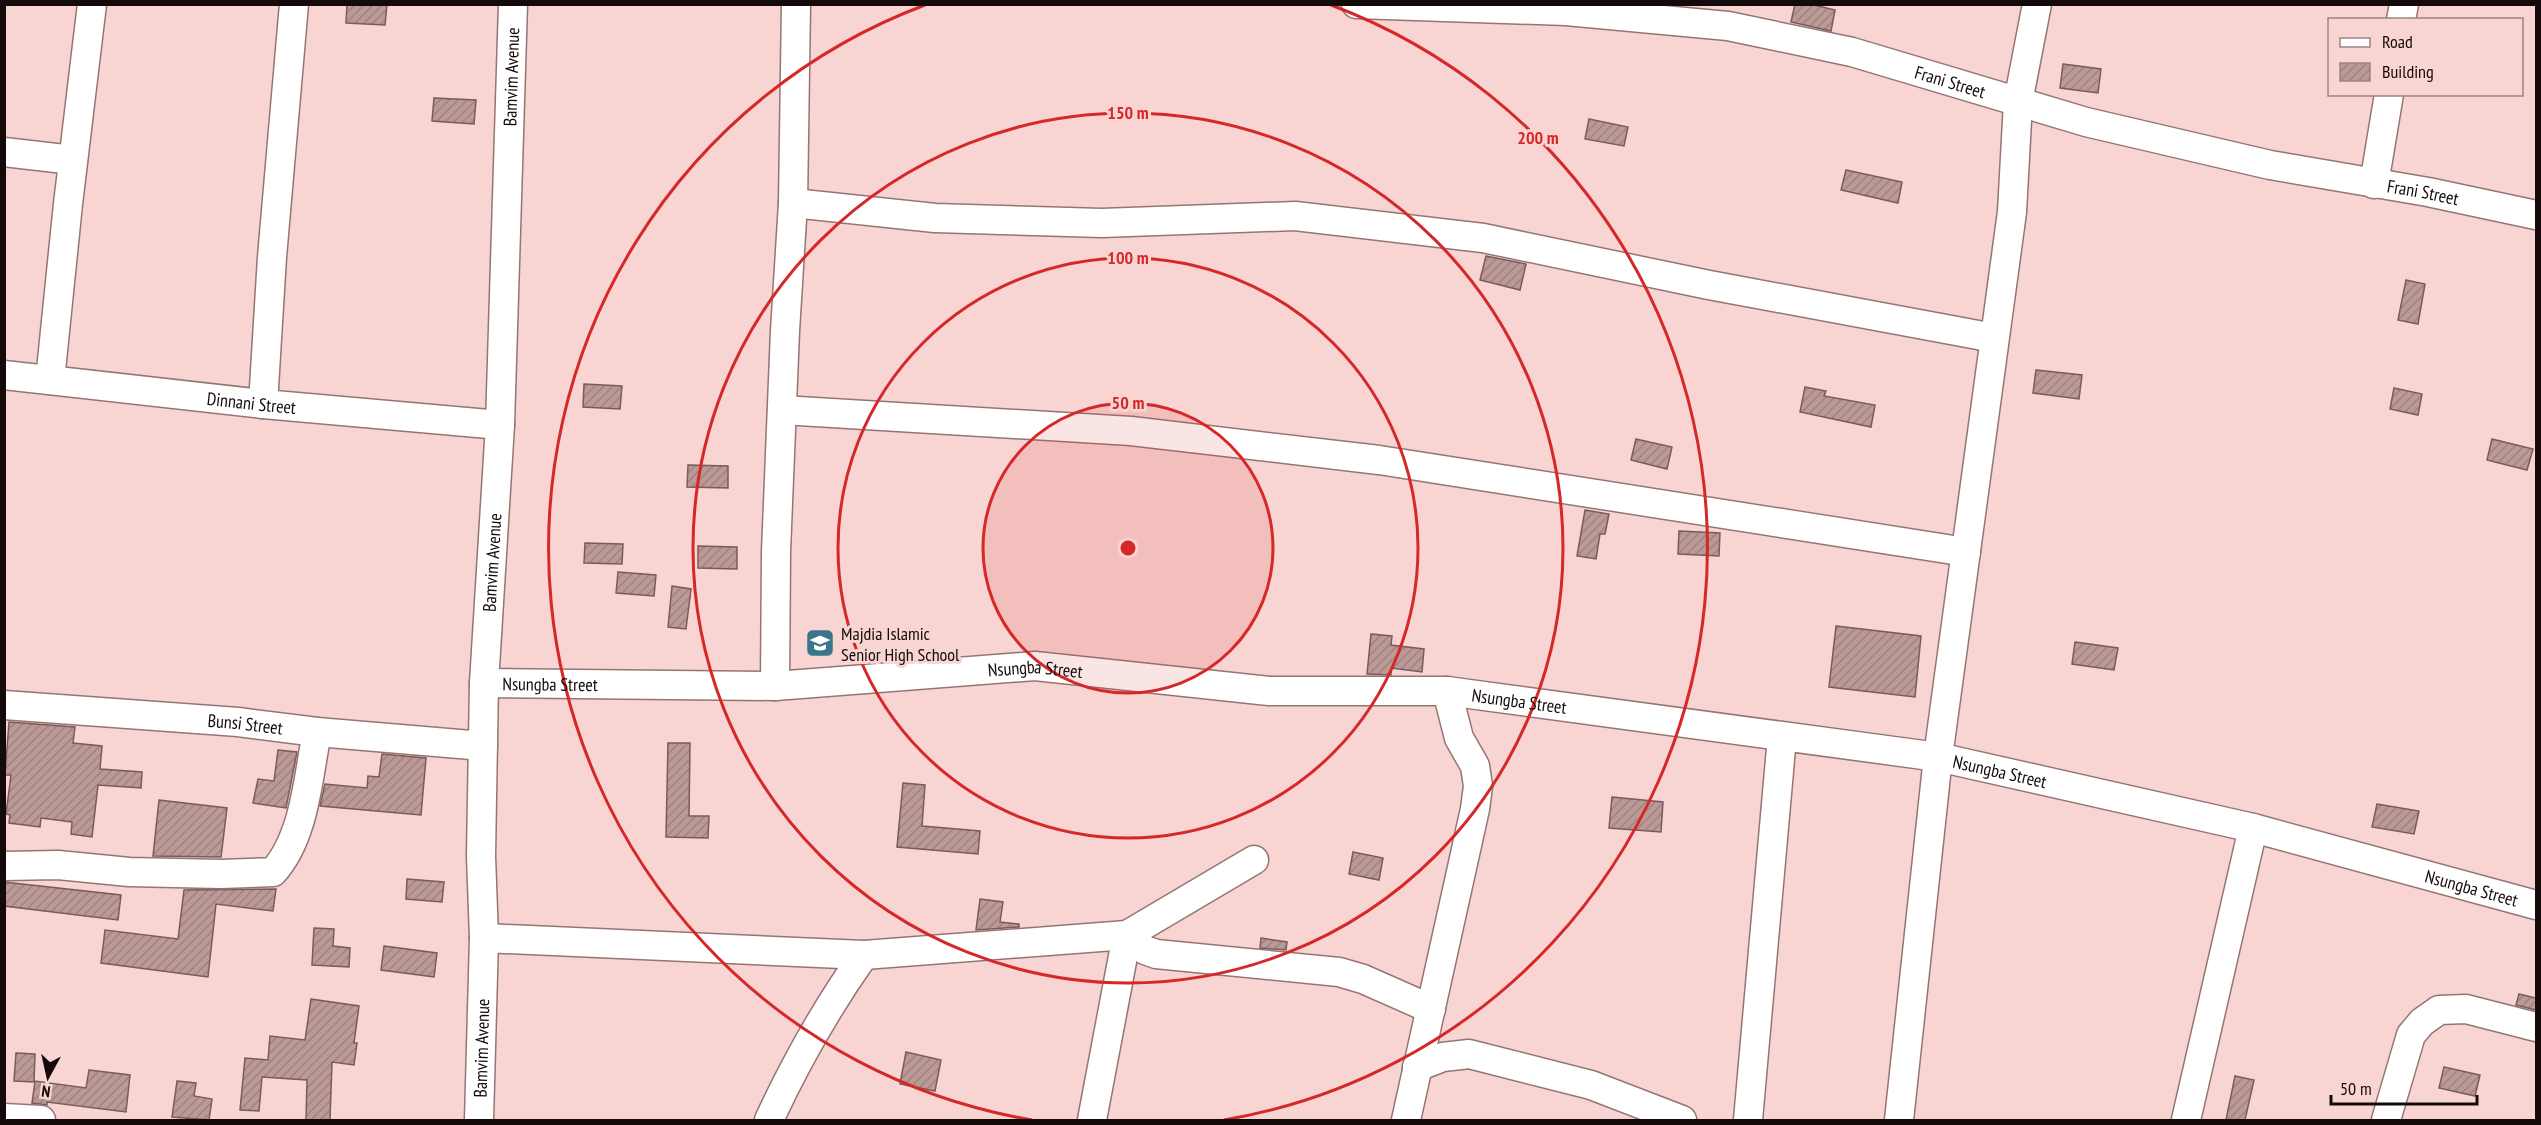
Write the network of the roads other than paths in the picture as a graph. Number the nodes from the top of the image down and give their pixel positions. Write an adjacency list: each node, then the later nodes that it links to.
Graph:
1 (92, 4): 11 (street)
2 (294, 4): 18 (street)
3 (513, 4): 20 (street, Bamvim Avenue)
4 (796, 4): 13 (street)
5 (1356, 4): 7 (street, Frani Street)
6 (2037, 4): 9 (street)
7 (1405, 5): 9 (street, Frani Street)
8 (2389, 96): 12 (street)
9 (2018, 102): 12 (street, Frani Street); 15 (street)
10 (4, 152): 11 (street)
11 (73, 160): 17 (street)
12 (2373, 184): 14 (street, Frani Street)
13 (793, 203): 15 (street); 19 (street)
14 (2536, 215)
15 (1994, 338): 21 (street)
16 (4, 375): 17 (street, Dinnani Street)
17 (50, 380): 18 (street, Dinnani Street)
18 (263, 404): 20 (street, Dinnani Street)
19 (782, 410): 21 (street); 23 (street)
20 (500, 425): 22 (street, Bamvim Avenue)
21 (1966, 552): 29 (street)
22 (484, 683): 23 (street, Nsungba Street); 28 (street, Bamvim Avenue)
23 (775, 686): 24 (street, Nsungba Street)
24 (1447, 691): 27 (street, Nsungba Street); 37 (street)
25 (4, 705): 26 (street, Bunsi Street)
26 (317, 732): 28 (street, Bunsi Street); 32 (street)
27 (1782, 737): 29 (street, Nsungba Street); 47 (street)
28 (483, 746): 35 (street, Bamvim Avenue)
29 (1938, 757): 30 (street, Nsungba Street); 48 (street)
30 (2253, 828): 33 (street, Nsungba Street); 49 (street)
31 (1254, 860): 34 (street)
32 (4, 866)
33 (2536, 905)
34 (1127, 934): 36 (street); 37 (street); 44 (street)
35 (484, 938): 36 (street); 42 (street, Bamvim Avenue)
36 (864, 955): 43 (street)
37 (1431, 1009): 39 (street)
38 (2536, 1027): 50 (street)
39 (1417, 1067): 45 (street); 46 (street)
40 (4, 1118): 41 (street)
41 (41, 1120)
42 (479, 1120)
43 (770, 1120)
44 (1092, 1120)
45 (1406, 1120)
46 (1683, 1120)
47 (1748, 1120)
48 (1899, 1120)
49 (2186, 1120)
50 (2386, 1120)

